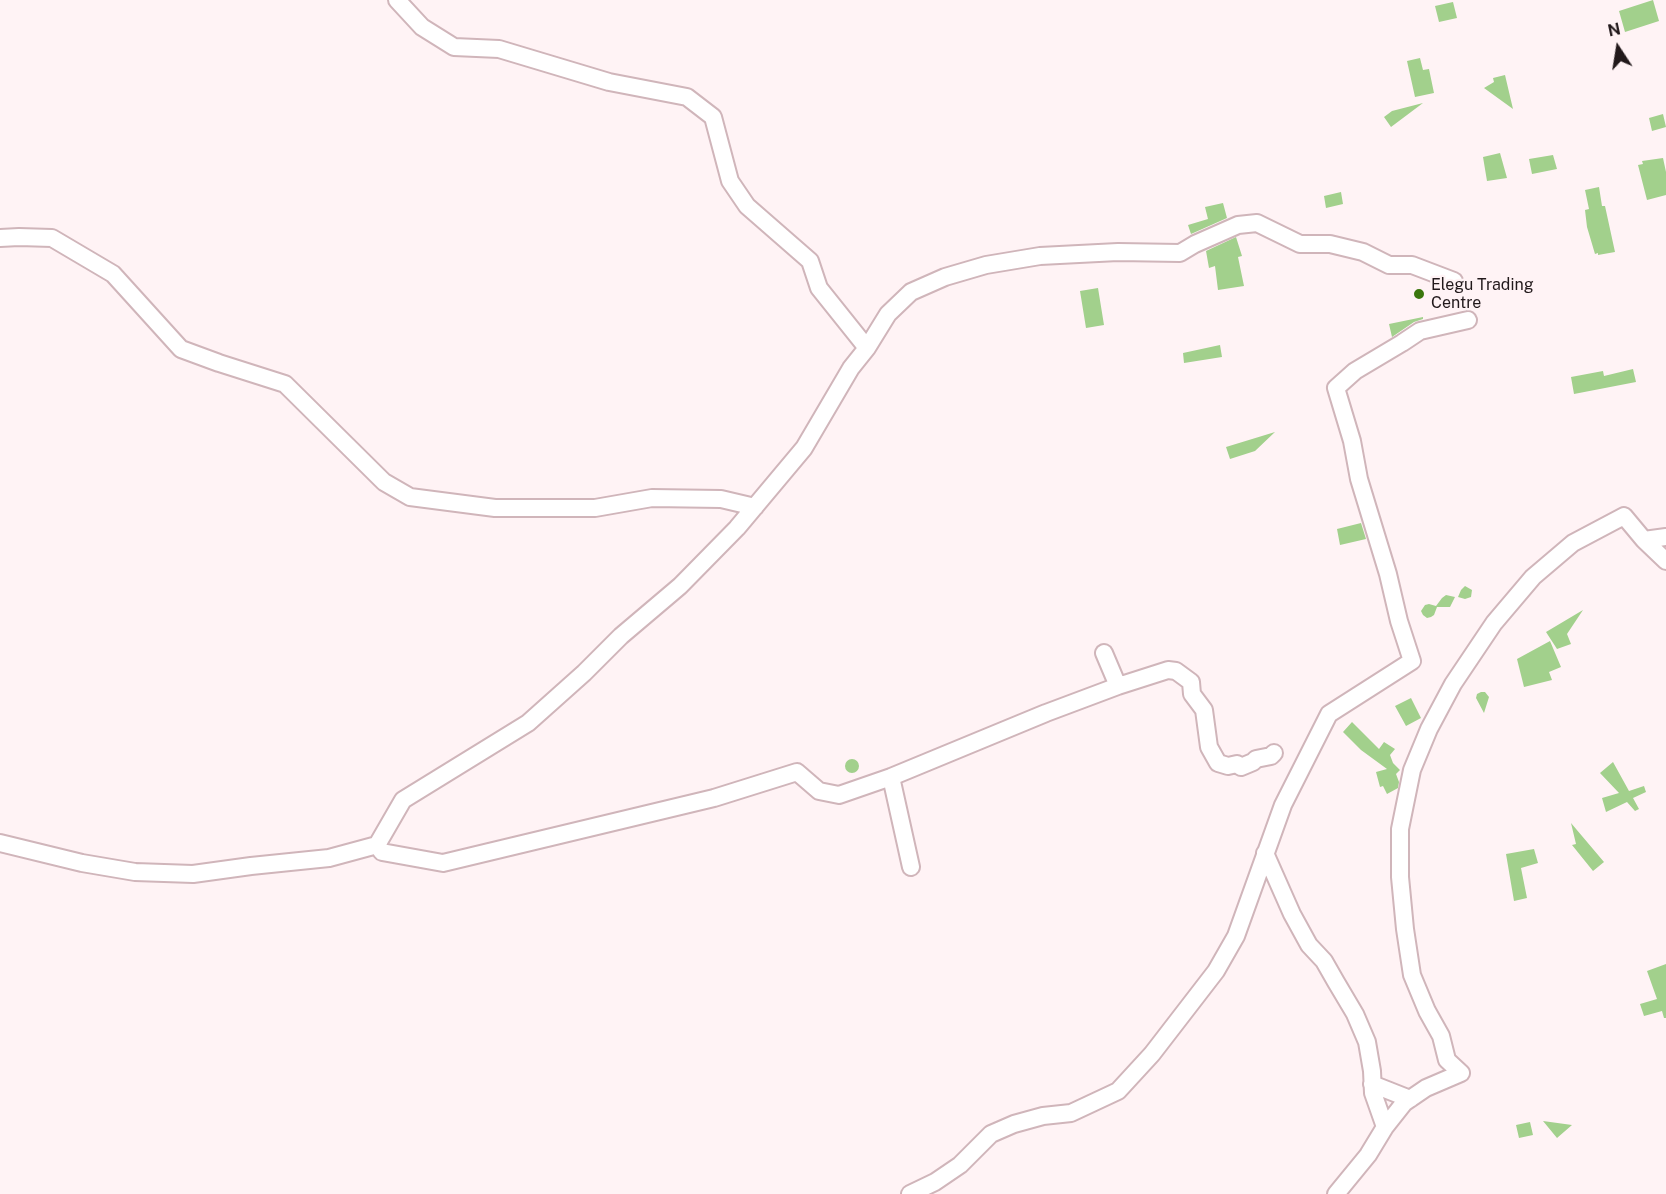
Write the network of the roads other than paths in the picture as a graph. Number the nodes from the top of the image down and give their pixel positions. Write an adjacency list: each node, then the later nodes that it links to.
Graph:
1 (397, 0): 5 (street)
2 (0, 238): 6 (street)
3 (1454, 281): 5 (street)
4 (1468, 320): 16 (street)
5 (867, 348): 6 (street)
6 (754, 507): 15 (street)
7 (1666, 537): 8 (street)
8 (1644, 540): 9 (street); 19 (street)
9 (1666, 561)
10 (1104, 653): 11 (street)
11 (1118, 686): 12 (street); 13 (street)
12 (1274, 753)
13 (891, 777): 15 (street); 17 (street)
14 (0, 843): 15 (street)
15 (377, 845)
16 (1265, 853): 18 (street); 21 (street)
17 (911, 867)
18 (1372, 1084): 19 (street); 20 (street)
19 (1410, 1099): 20 (street)
20 (1386, 1127): 22 (street)
21 (910, 1194)
22 (1336, 1194)

